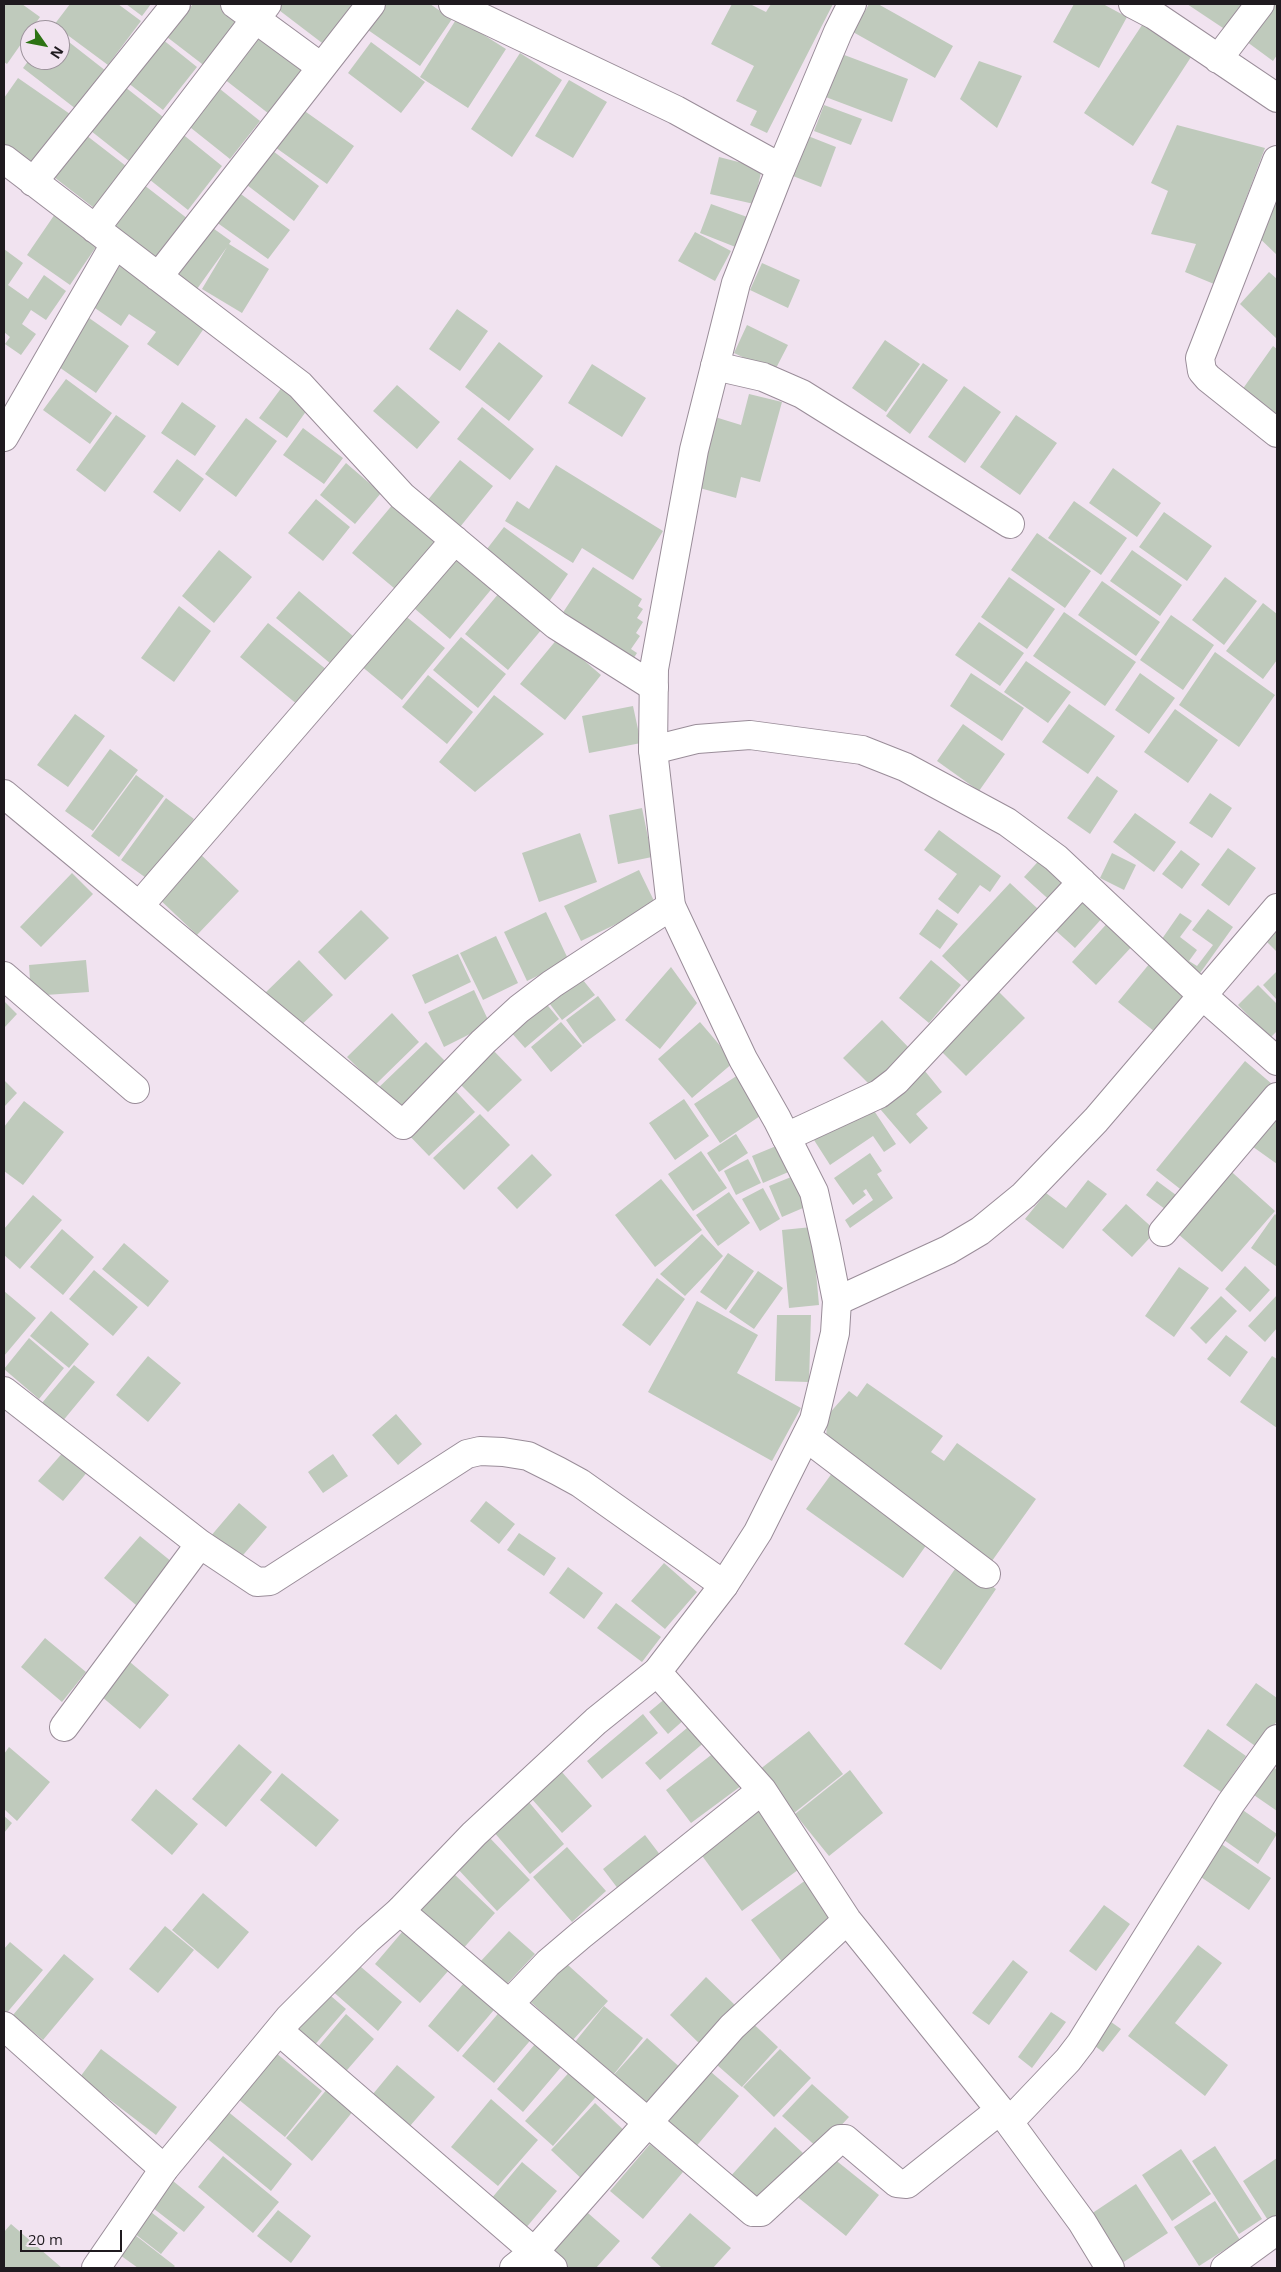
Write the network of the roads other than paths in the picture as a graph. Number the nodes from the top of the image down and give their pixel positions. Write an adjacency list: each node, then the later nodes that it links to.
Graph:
1 (176, 4): 15 (street)
2 (235, 4): 8 (street)
3 (371, 4): 10 (street)
4 (453, 4): 14 (street)
5 (852, 4): 14 (street)
6 (1133, 4): 9 (street)
7 (1260, 4): 9 (street)
8 (262, 12): 10 (street); 16 (street)
9 (1218, 59): 11 (street)
10 (321, 67): 17 (street)
11 (1277, 98)
12 (4, 159): 15 (street)
13 (1277, 160): 19 (street)
14 (781, 168): 18 (street)
15 (34, 182): 16 (street)
16 (105, 237): 17 (street); 20 (street)
17 (158, 278): 22 (street)
18 (716, 366): 21 (street); 23 (street)
19 (1276, 431)
20 (4, 437)
21 (1010, 524)
22 (455, 540): 23 (street); 27 (street)
23 (654, 687): 24 (street)
24 (653, 750): 26 (street); 28 (street)
25 (4, 794): 27 (street)
26 (1082, 882): 31 (street); 35 (street)
27 (139, 906): 28 (street)
28 (671, 906): 35 (street)
29 (1277, 908): 31 (street)
30 (4, 976): 33 (street)
31 (1202, 996): 32 (street); 37 (street)
32 (1277, 1061)
33 (135, 1089)
34 (1277, 1097): 36 (street)
35 (786, 1138): 37 (street)
36 (1163, 1232)
37 (837, 1301): 39 (street)
38 (4, 1391): 40 (street)
39 (806, 1437): 41 (street); 42 (street)
40 (200, 1544): 42 (street); 44 (street)
41 (986, 1574)
42 (724, 1585): 43 (street)
43 (657, 1672): 46 (street); 47 (street)
44 (64, 1727)
45 (1277, 1739): 52 (street)
46 (762, 1790): 48 (street); 49 (street)
47 (400, 1912): 49 (street); 51 (street)
48 (847, 1920): 52 (street); 53 (street)
49 (509, 2004): 53 (street)
50 (4, 2026): 54 (street)
51 (279, 2031): 54 (street); 56 (street)
52 (1005, 2116): 53 (street); 58 (street)
53 (649, 2123): 56 (street)
54 (164, 2169): 57 (street)
55 (1277, 2230): 59 (street)
56 (534, 2263)
57 (96, 2268)
58 (1110, 2268)
59 (1225, 2268)

